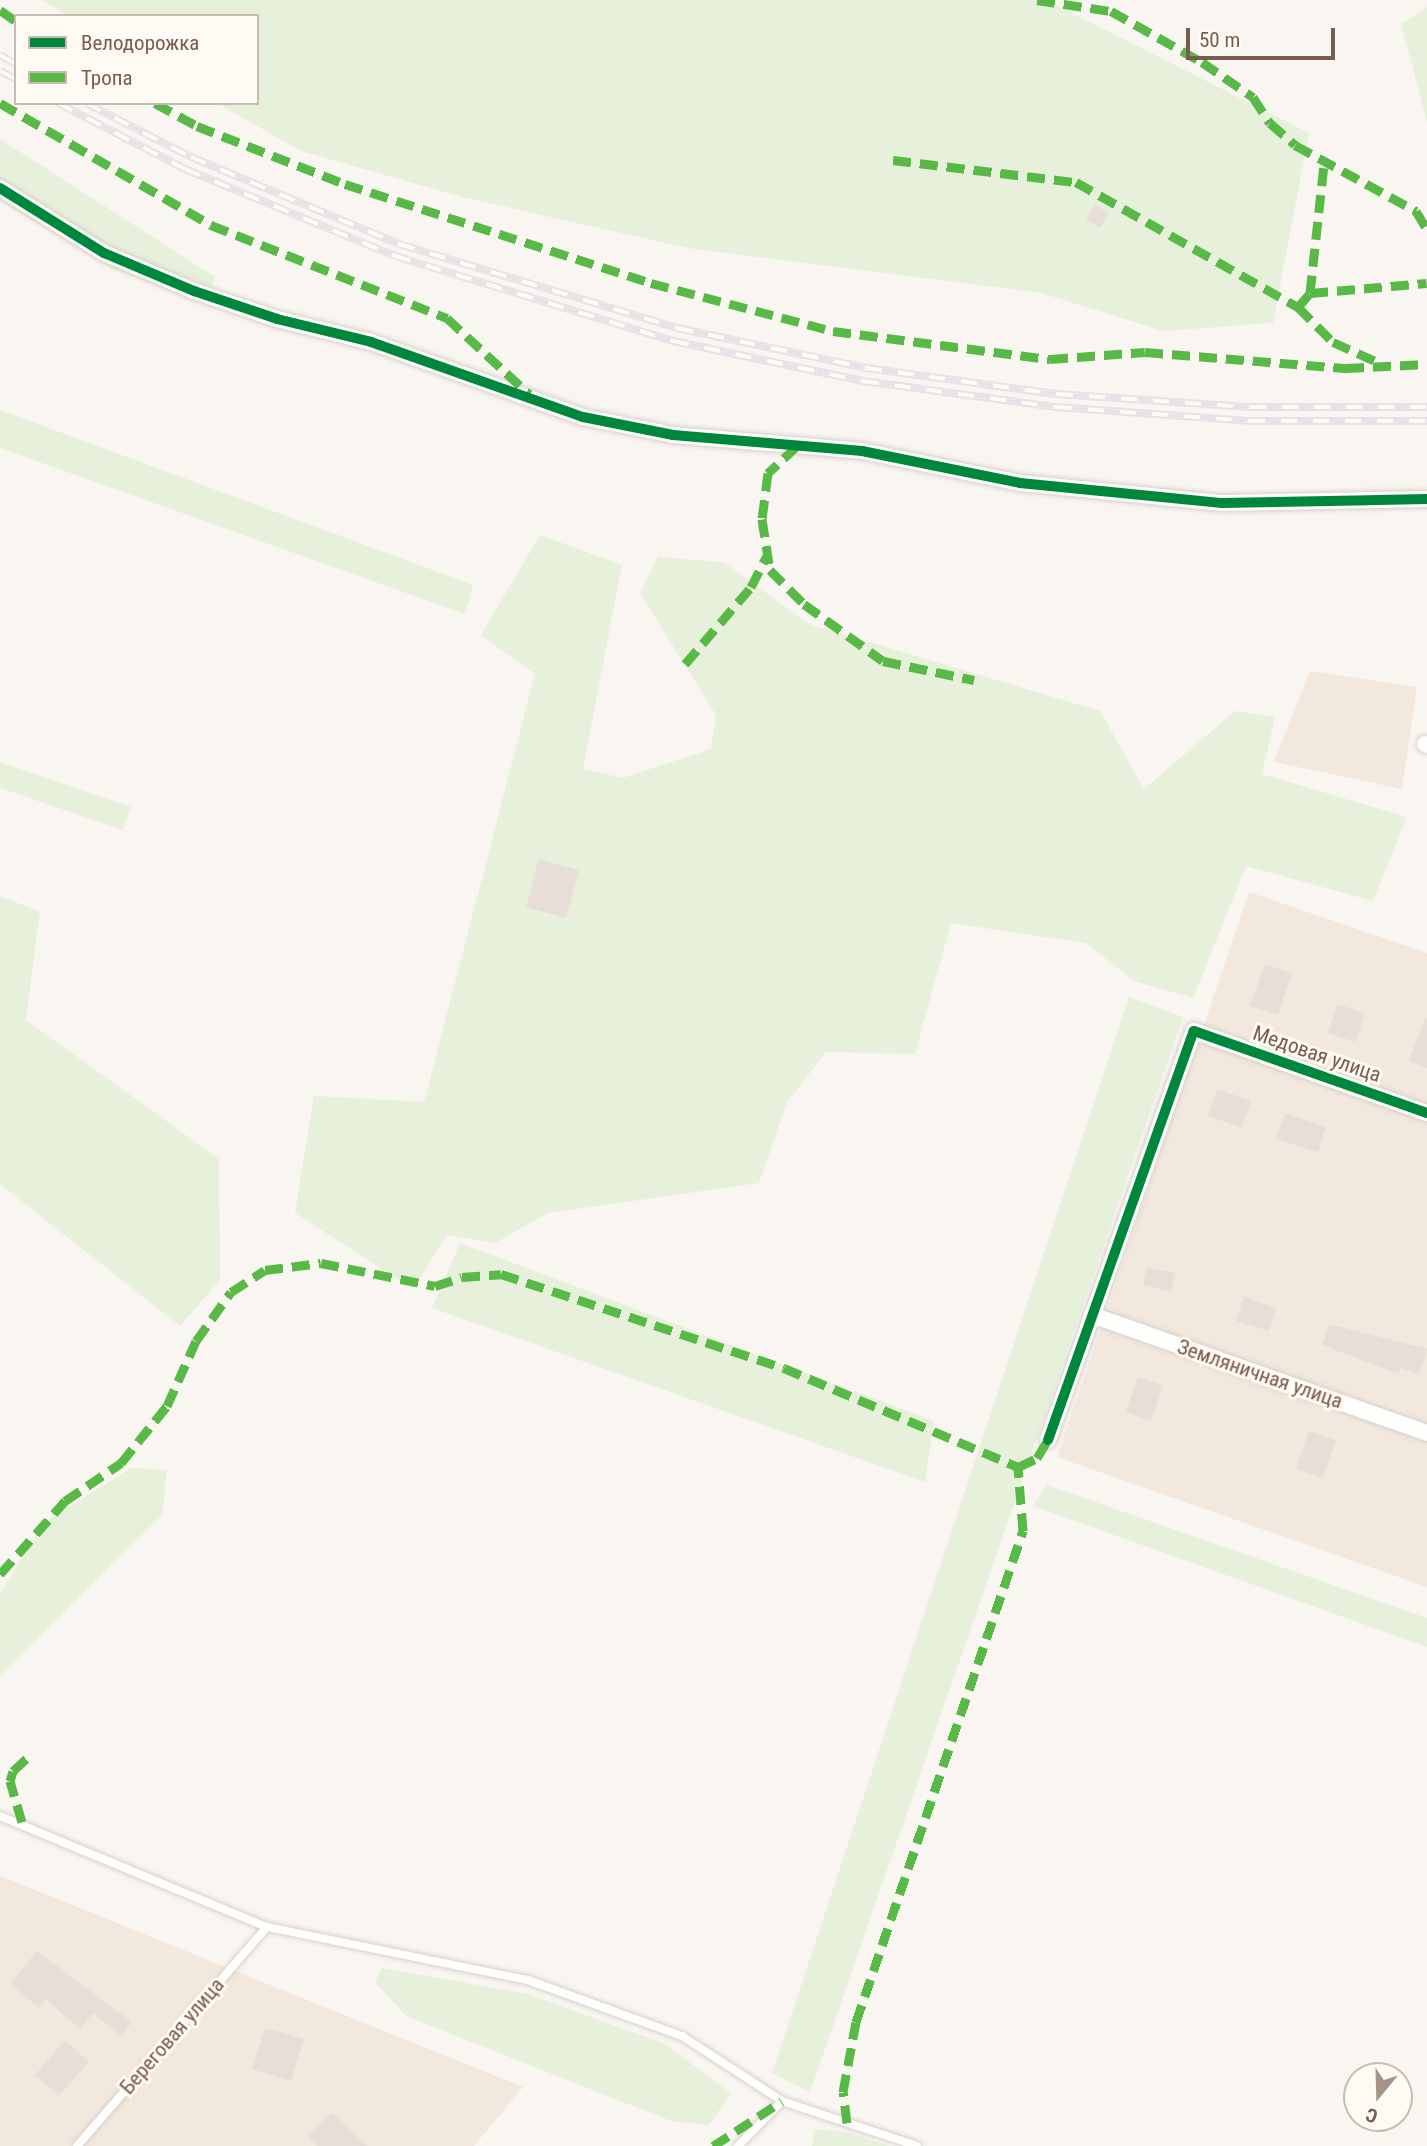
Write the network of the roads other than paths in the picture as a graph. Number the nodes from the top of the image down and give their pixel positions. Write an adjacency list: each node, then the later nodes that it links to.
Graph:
1 (0, 188): 2 (street)
2 (1427, 499)
3 (1427, 1112): 4 (street, Медовая улица)
4 (1092, 1315): 5 (street, Земляничная улица); 6 (street)
5 (1427, 1433)
6 (1048, 1440)
7 (0, 1816): 8 (lane)
8 (267, 1927): 9 (lane); 10 (lane, Береговая улица)
9 (782, 2101): 11 (lane); 12 (lane)
10 (77, 2146)
11 (738, 2146)
12 (917, 2146)

